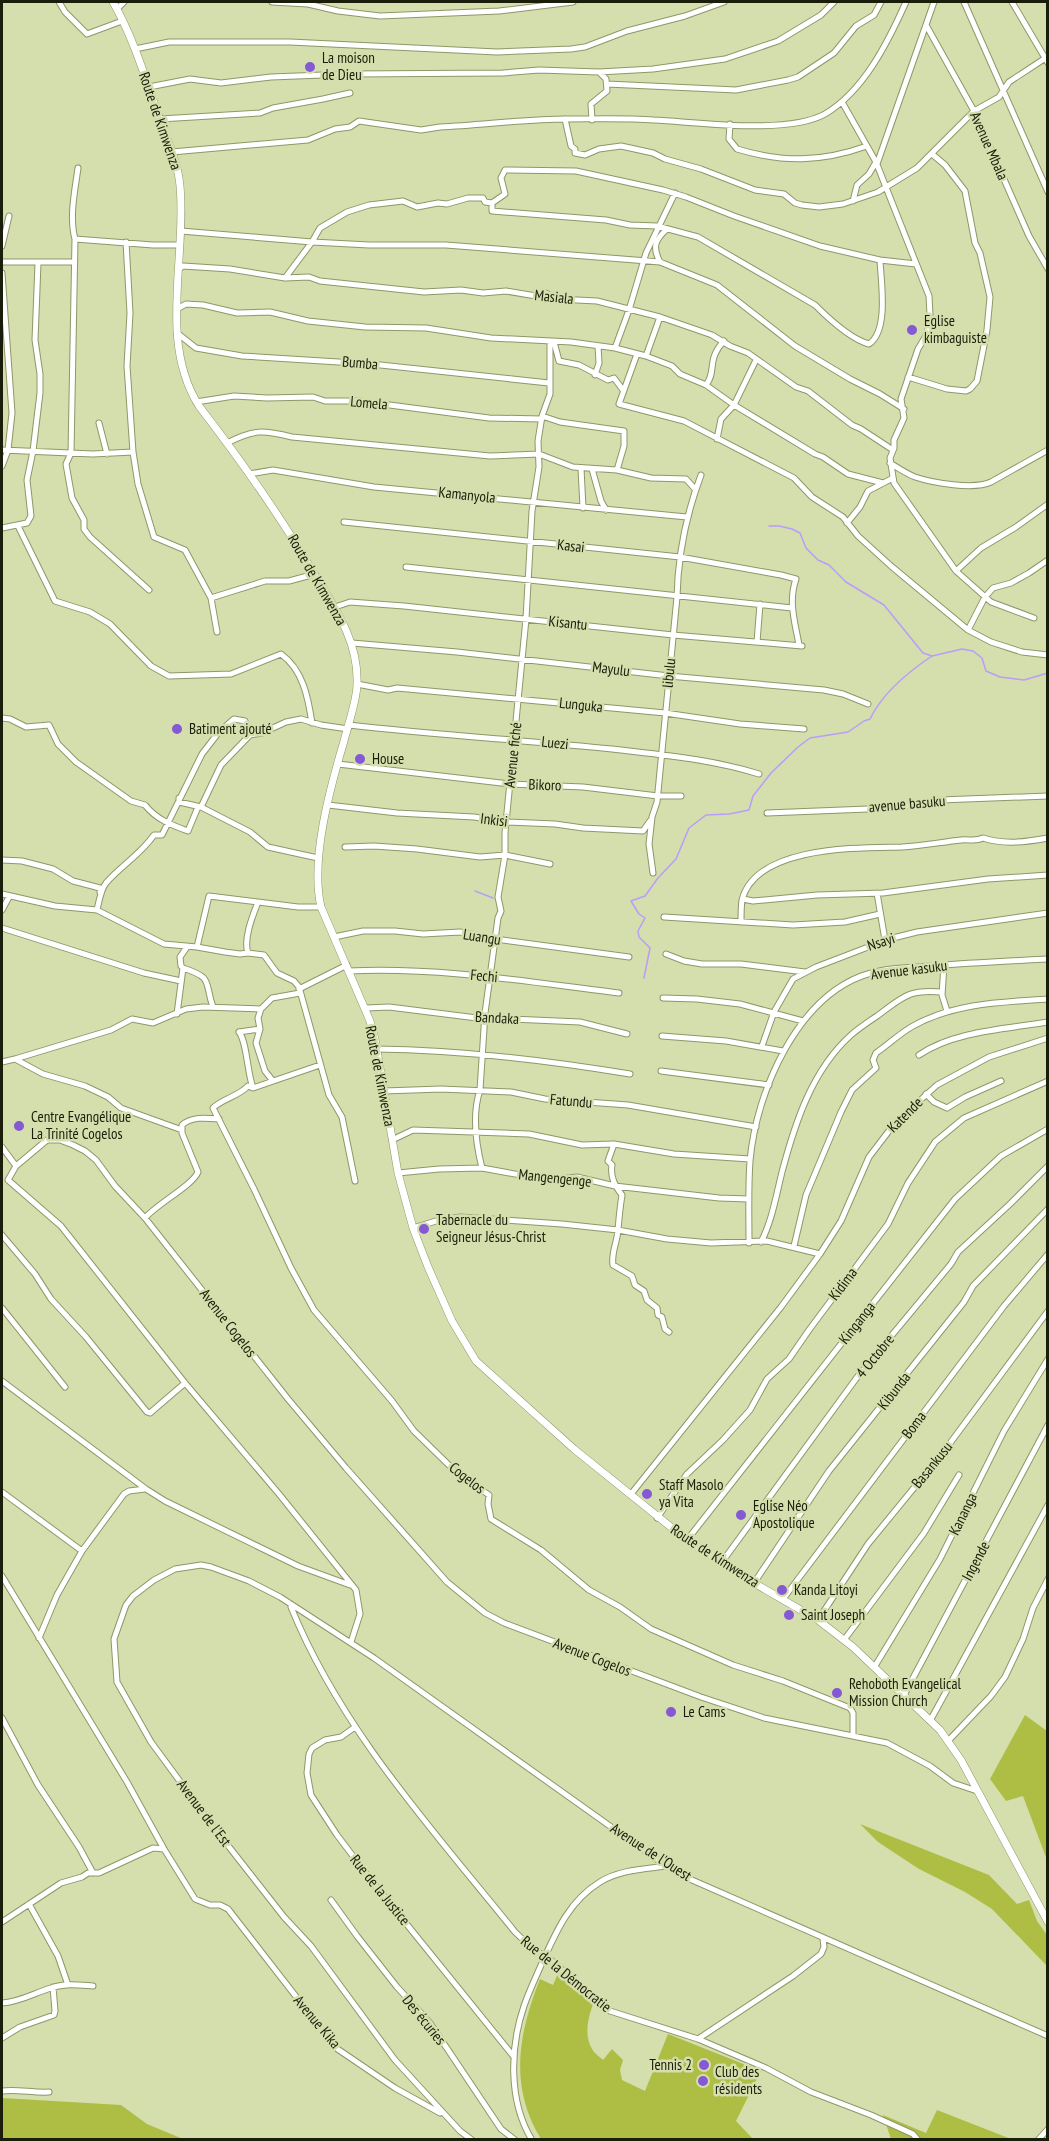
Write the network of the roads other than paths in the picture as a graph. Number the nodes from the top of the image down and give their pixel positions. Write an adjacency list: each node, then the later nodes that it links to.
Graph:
1 (60, 2): 14 (street)
2 (113, 2): 13 (street, Route de Kimwenza)
3 (124, 2): 13 (street)
4 (272, 2): 5 (street)
5 (573, 2)
6 (724, 2): 16 (street)
7 (834, 2): 18 (street)
8 (881, 2): 19 (street)
9 (906, 2): 23 (street)
10 (934, 2): 15 (street)
11 (964, 2): 21 (street)
12 (1012, 2): 17 (street)
13 (117, 9): 14 (street, Route de Kimwenza)
14 (122, 21): 16 (street, Route de Kimwenza)
15 (926, 25): 24 (street, Avenue Mbala); 32 (street)
16 (135, 49): 20 (street, Route de Kimwenza)
17 (1046, 61): 21 (street)
18 (599, 72): 19 (street); 20 (street)
19 (607, 84): 27 (street)
20 (149, 87): 25 (street, Route de Kimwenza)
21 (1002, 91): 24 (street); 35 (street)
22 (350, 93): 25 (street)
23 (842, 102): 28 (street); 29 (street)
24 (974, 111): 31 (street); 56 (street, Avenue Mbala)
25 (160, 119): 30 (street, Route de Kimwenza)
26 (565, 119): 27 (street); 30 (street); 37 (street)
27 (592, 120): 28 (street)
28 (730, 124): 29 (street)
29 (867, 146): 32 (street)
30 (172, 152): 42 (street, Route de Kimwenza)
31 (932, 154): 34 (street); 71 (street)
32 (876, 164): 34 (street); 37 (street)
33 (78, 168): 43 (street)
34 (885, 187): 37 (street); 54 (street)
35 (1047, 192)
36 (675, 193): 38 (street); 40 (street); 48 (street)
37 (853, 201)
38 (492, 203): 40 (street); 45 (street)
39 (9, 216): 47 (street)
40 (657, 226): 41 (street); 51 (street)
41 (667, 229): 48 (street); 52 (street)
42 (181, 231): 45 (street); 46 (street, Route de Kimwenza)
43 (75, 239): 44 (street); 50 (street)
44 (126, 242): 46 (street); 86 (street)
45 (312, 243): 51 (street); 58 (street)
46 (180, 245): 55 (street, Route de Kimwenza)
47 (2, 246)
48 (880, 260): 54 (street)
49 (2, 262): 53 (street)
50 (74, 262): 53 (street); 87 (street)
51 (642, 262): 52 (street); 60 (street)
52 (660, 262): 77 (street)
53 (38, 263): 85 (street)
54 (916, 264): 71 (street)
55 (179, 269): 58 (street, Masiala); 59 (street, Route de Kimwenza)
56 (1047, 269)
57 (2, 273): 82 (street)
58 (285, 278): 60 (street, Masiala)
59 (177, 309): 62 (street, Route de Kimwenza); 63 (street)
60 (629, 310): 61 (street, Masiala); 66 (street)
61 (660, 317): 64 (street, Masiala); 68 (street)
62 (176, 333): 72 (street, Bumba); 75 (street, Route de Kimwenza)
63 (552, 342): 65 (street); 70 (street); 72 (street, Avenue fiché)
64 (724, 342): 69 (street, Masiala); 73 (street)
65 (598, 346): 66 (street); 70 (street)
66 (615, 348): 67 (street)
67 (637, 354): 68 (street); 74 (street)
68 (646, 356): 73 (street)
69 (756, 360): 76 (street); 83 (street, Masiala)
70 (595, 375): 74 (street)
71 (908, 378): 77 (street)
72 (549, 383): 78 (street, Avenue fiché)
73 (706, 385): 76 (street)
74 (623, 390): 80 (street)
75 (196, 402): 78 (street, Lomela); 81 (street, Route de Kimwenza)
76 (734, 405): 80 (street); 98 (street)
77 (904, 410): 83 (street)
78 (542, 418): 89 (street, Avenue fiché); 94 (street, Lomela)
79 (99, 423): 88 (street)
80 (717, 439): 106 (street)
81 (227, 443): 89 (street); 95 (street, Route de Kimwenza)
82 (5, 450): 85 (street); 91 (street)
83 (893, 450): 90 (street)
84 (1047, 450): 90 (street)
85 (33, 451): 87 (street); 107 (street)
86 (133, 452): 88 (street); 119 (street)
87 (71, 453): 88 (street); 116 (street)
88 (107, 454)
89 (539, 454): 92 (street); 100 (street, Avenue fiché)
90 (890, 463): 97 (street)
91 (2, 466)
92 (581, 468): 93 (street); 102 (street)
93 (592, 469): 94 (street); 103 (street)
94 (617, 470): 99 (street)
95 (249, 474): 100 (street, Kamanyola); 114 (street, Route de Kimwenza)
96 (700, 475): 99 (street, libulu)
97 (893, 478): 98 (street); 113 (street)
98 (883, 483): 106 (street)
99 (695, 489): 104 (street, libulu)
100 (533, 502): 102 (street, Kamanyola); 109 (street, Avenue fiché)
101 (1047, 504): 113 (street)
102 (583, 508): 103 (street, Kamanyola)
103 (606, 510): 104 (street, Kamanyola)
104 (687, 517): 110 (street, libulu)
105 (344, 522): 109 (street, Kasai)
106 (847, 523): 125 (street)
107 (18, 526): 108 (street); 138 (street)
108 (2, 528)
109 (531, 542): 110 (street, Kasai); 115 (street, Avenue fiché)
110 (680, 557): 117 (street, libulu); 122 (street, Kasai)
111 (1047, 560): 118 (street)
112 (406, 567): 115 (street)
113 (956, 571): 118 (street)
114 (315, 574): 119 (street); 121 (street, Route de Kimwenza)
115 (528, 579): 117 (street); 124 (street, Avenue fiché)
116 (149, 590)
117 (677, 597): 120 (street); 127 (street, libulu)
118 (985, 597): 123 (street); 125 (street)
119 (212, 598): 126 (street)
120 (760, 604): 122 (street); 128 (street)
121 (335, 607): 124 (street, Kisantu); 129 (street, Route de Kimwenza)
122 (792, 608): 128 (street, Kisantu)
123 (1034, 618)
124 (526, 619): 127 (street, Kisantu); 131 (street, Avenue fiché)
125 (968, 630): 130 (street)
126 (217, 632)
127 (673, 635): 128 (street, Kisantu); 132 (street, libulu)
128 (758, 642)
129 (352, 644): 131 (street, Mayulu); 133 (street, Route de Kimwenza)
130 (1047, 655)
131 (522, 658): 132 (street, Mayulu); 134 (street, Avenue fiché)
132 (669, 676): 135 (street, Mayulu); 136 (street, libulu)
133 (357, 684): 134 (street, Lunguka); 139 (street, Route de Kimwenza)
134 (519, 699): 136 (street, Lunguka); 142 (street, Avenue fiché)
135 (868, 704)
136 (665, 713): 140 (street, Lunguka); 143 (street, libulu)
137 (2, 718): 155 (street)
138 (312, 723): 139 (street, Luezi); 141 (street, Luezi)
139 (348, 727): 142 (street, Luezi); 144 (street, Route de Kimwenza)
140 (804, 729)
141 (250, 735): 150 (street); 152 (street)
142 (515, 739): 143 (street, Luezi); 146 (street, Avenue fiché)
143 (661, 755): 145 (street, Luezi); 147 (street, libulu)
144 (338, 764): 146 (street, Bikoro); 151 (street, Route de Kimwenza)
145 (759, 774)
146 (510, 784): 147 (street, Bikoro); 156 (street, Avenue fiché)
147 (658, 796): 148 (street, Bikoro); 154 (street, libulu)
148 (681, 796)
149 (1047, 796): 153 (street, avenue basuku)
150 (179, 797): 152 (street); 155 (street)
151 (328, 805): 156 (street, Inkisi); 160 (street, Route de Kimwenza)
152 (199, 807): 155 (street); 160 (street)
153 (767, 813)
154 (652, 817): 156 (street, Inkisi); 163 (street, libulu)
155 (168, 822): 166 (street)
156 (506, 822): 159 (street, Avenue fiché)
157 (1047, 838): 169 (street)
158 (345, 847): 159 (street)
159 (505, 855): 162 (street); 180 (street, Avenue fiché)
160 (318, 858): 171 (street, Route de Kimwenza)
161 (2, 860): 166 (street)
162 (550, 864)
163 (653, 873)
164 (1047, 875): 167 (street)
165 (2, 894): 168 (street)
166 (100, 894): 173 (street)
167 (877, 894): 169 (street); 175 (street)
168 (9, 897): 172 (street); 173 (street)
169 (742, 899): 177 (street)
170 (258, 902): 171 (street); 183 (street); 184 (street)
171 (321, 907): 179 (street, Route de Kimwenza)
172 (2, 910)
173 (97, 910): 182 (street)
174 (1047, 913): 181 (street, Nsayi)
175 (880, 914): 177 (street); 181 (street)
176 (664, 917): 177 (street)
177 (741, 922)
178 (2, 928): 193 (street)
179 (334, 937): 180 (street, Luangu); 190 (street, Route de Kimwenza)
180 (495, 939): 186 (street, Luangu); 192 (street, Avenue fiché)
181 (885, 940): 191 (street, Nsayi)
182 (187, 947): 183 (street); 189 (street)
183 (197, 947): 184 (street)
184 (249, 952): 194 (street)
185 (666, 954): 191 (street)
186 (629, 957)
187 (1047, 958): 188 (street, Avenue kasuku)
188 (944, 965): 195 (street); 206 (street, Avenue kasuku)
189 (183, 968): 193 (street); 199 (street)
190 (348, 968): 192 (street, Fechi); 194 (street); 200 (street, Route de Kimwenza)
191 (806, 972): 203 (street, Nsayi)
192 (489, 975): 196 (street, Fechi); 205 (street, Avenue fiché)
193 (181, 981): 204 (street)
194 (299, 991): 201 (street); 221 (street)
195 (942, 992): 202 (street); 253 (street)
196 (619, 993)
197 (663, 998): 203 (street)
198 (1047, 999): 202 (street)
199 (213, 1007): 201 (street); 204 (street)
200 (366, 1008): 205 (street, Bandaka); 213 (street, Route de Kimwenza)
201 (261, 1009): 208 (street)
202 (947, 1011): 255 (street)
203 (774, 1012): 206 (street); 212 (street, Nsayi)
204 (177, 1014): 217 (street)
205 (485, 1018): 209 (street, Bandaka); 215 (street, Avenue fiché)
206 (803, 1021): 214 (street, Avenue kasuku)
207 (1047, 1022): 216 (street)
208 (260, 1029): 219 (street); 220 (street)
209 (627, 1034)
210 (662, 1036): 212 (street)
211 (1047, 1038): 231 (street, Katende)
212 (762, 1046): 214 (street)
213 (376, 1049): 215 (street); 230 (street, Route de Kimwenza)
214 (783, 1051): 227 (street, Avenue kasuku)
215 (482, 1053): 223 (street); 229 (street, Avenue fiché)
216 (919, 1055)
217 (15, 1059): 218 (street); 235 (street)
218 (2, 1062)
219 (246, 1063): 220 (street); 228 (street)
220 (262, 1065): 225 (street)
221 (320, 1065): 225 (street); 245 (street)
222 (661, 1071): 227 (street)
223 (630, 1074)
224 (1047, 1080): 271 (street, Kidima)
225 (273, 1081): 228 (street)
226 (1001, 1081): 231 (street)
227 (769, 1085): 233 (street, Avenue kasuku)
228 (253, 1088): 232 (street, Cogelos)
229 (480, 1090): 230 (street, Fatundu); 233 (street, Fatundu); 236 (street, Avenue fiché)
230 (384, 1091): 237 (street, Route de Kimwenza)
231 (926, 1094): 256 (street, Katende)
232 (219, 1119): 235 (street); 290 (street, Cogelos)
233 (756, 1127): 240 (street, Avenue kasuku)
234 (1047, 1129): 272 (street, Kinganga)
235 (182, 1130): 249 (street)
236 (476, 1133): 237 (street); 238 (street); 243 (street, Avenue fiché)
237 (392, 1140): 244 (street, Route de Kimwenza)
238 (614, 1144): 240 (street); 246 (street)
239 (2, 1147): 241 (street)
240 (750, 1159): 247 (street, Avenue kasuku)
241 (16, 1166): 249 (street, Avenue Cogelos); 263 (street)
242 (1047, 1166): 274 (street, 4 Octobre)
243 (482, 1168): 244 (street, Mangengenge); 246 (street, Mangengenge)
244 (398, 1173): 250 (street, Route de Kimwenza)
245 (355, 1181)
246 (615, 1186): 247 (street, Mangengenge); 251 (street)
247 (749, 1199): 254 (street, Avenue kasuku)
248 (1047, 1209): 277 (street, Kibunda)
249 (145, 1218): 290 (street, Avenue Cogelos)
250 (413, 1228): 251 (street); 269 (street, Route de Kimwenza)
251 (618, 1230): 254 (street); 260 (street)
252 (2, 1235): 263 (street)
253 (761, 1242): 254 (street); 255 (street)
254 (749, 1243)
255 (794, 1246): 256 (street)
256 (820, 1254): 269 (street, Katende)
257 (1047, 1254): 279 (street, Boma)
258 (2, 1308): 264 (street)
259 (1047, 1311): 281 (street, Basankusu)
260 (669, 1332)
261 (1047, 1359): 285 (street, Kananga)
262 (2, 1381): 267 (street)
263 (185, 1383): 278 (street)
264 (65, 1387)
265 (1047, 1425): 286 (street, Ingende)
266 (959, 1475): 283 (street)
267 (146, 1490): 273 (street); 278 (street)
268 (2, 1492): 273 (street)
269 (631, 1494): 271 (street, Route de Kimwenza)
270 (1047, 1505): 288 (street)
271 (657, 1518): 272 (street, Route de Kimwenza)
272 (687, 1540): 274 (street, Route de Kimwenza)
273 (82, 1551): 282 (street)
274 (723, 1562): 277 (street, Route de Kimwenza)
275 (2, 1576): 282 (street, Avenue Kika)
276 (1047, 1579): 291 (street)
277 (754, 1583): 279 (street, Route de Kimwenza)
278 (351, 1586): 284 (street)
279 (783, 1599): 281 (street, Route de Kimwenza)
280 (290, 1606): 284 (street, Avenue de l'Ouest); 289 (street, Rue de la Démocratie); 312 (street, Avenue de l'Est)
281 (818, 1620): 283 (street, Route de Kimwenza)
282 (39, 1638): 293 (street, Avenue Kika)
283 (844, 1640): 285 (street, Route de Kimwenza)
284 (351, 1642): 294 (street, Avenue de l'Ouest)
285 (875, 1666): 286 (street, Route de Kimwenza)
286 (904, 1695): 288 (street, Route de Kimwenza)
287 (2, 1718): 295 (street)
288 (930, 1721): 291 (street, Route de Kimwenza)
289 (356, 1727): 301 (street, Rue de la Démocratie); 309 (street, Rue de la Justice)
290 (853, 1736): 292 (street, Avenue Cogelos)
291 (948, 1741): 292 (street, Route de Kimwenza)
292 (976, 1791): 299 (street, Route de Kimwenza)
293 (164, 1849): 295 (street); 312 (street, Avenue Kika)
294 (666, 1866): 300 (street, Avenue de l'Ouest); 301 (street)
295 (93, 1874): 297 (street)
296 (331, 1900): 315 (street, Des écuries)
297 (29, 1904): 298 (street); 302 (street)
298 (2, 1922)
299 (1047, 1922)
300 (823, 1939): 306 (street, Avenue de l'Ouest); 308 (street)
301 (546, 1956): 308 (street, Rue de la Démocratie); 309 (street)
302 (68, 1985): 303 (street); 304 (street)
303 (93, 1986)
304 (53, 1987): 305 (street); 307 (street)
305 (2, 2003)
306 (1047, 2036)
307 (2, 2038)
308 (698, 2039): 317 (street, Rue de la Démocratie)
309 (514, 2057): 316 (street)
310 (2, 2091): 311 (street)
311 (49, 2092)
312 (444, 2115): 314 (street, Avenue de l'Est)
313 (1047, 2129): 318 (street)
314 (472, 2139)
315 (515, 2139)
316 (532, 2139)
317 (918, 2139)
318 (1038, 2139)

